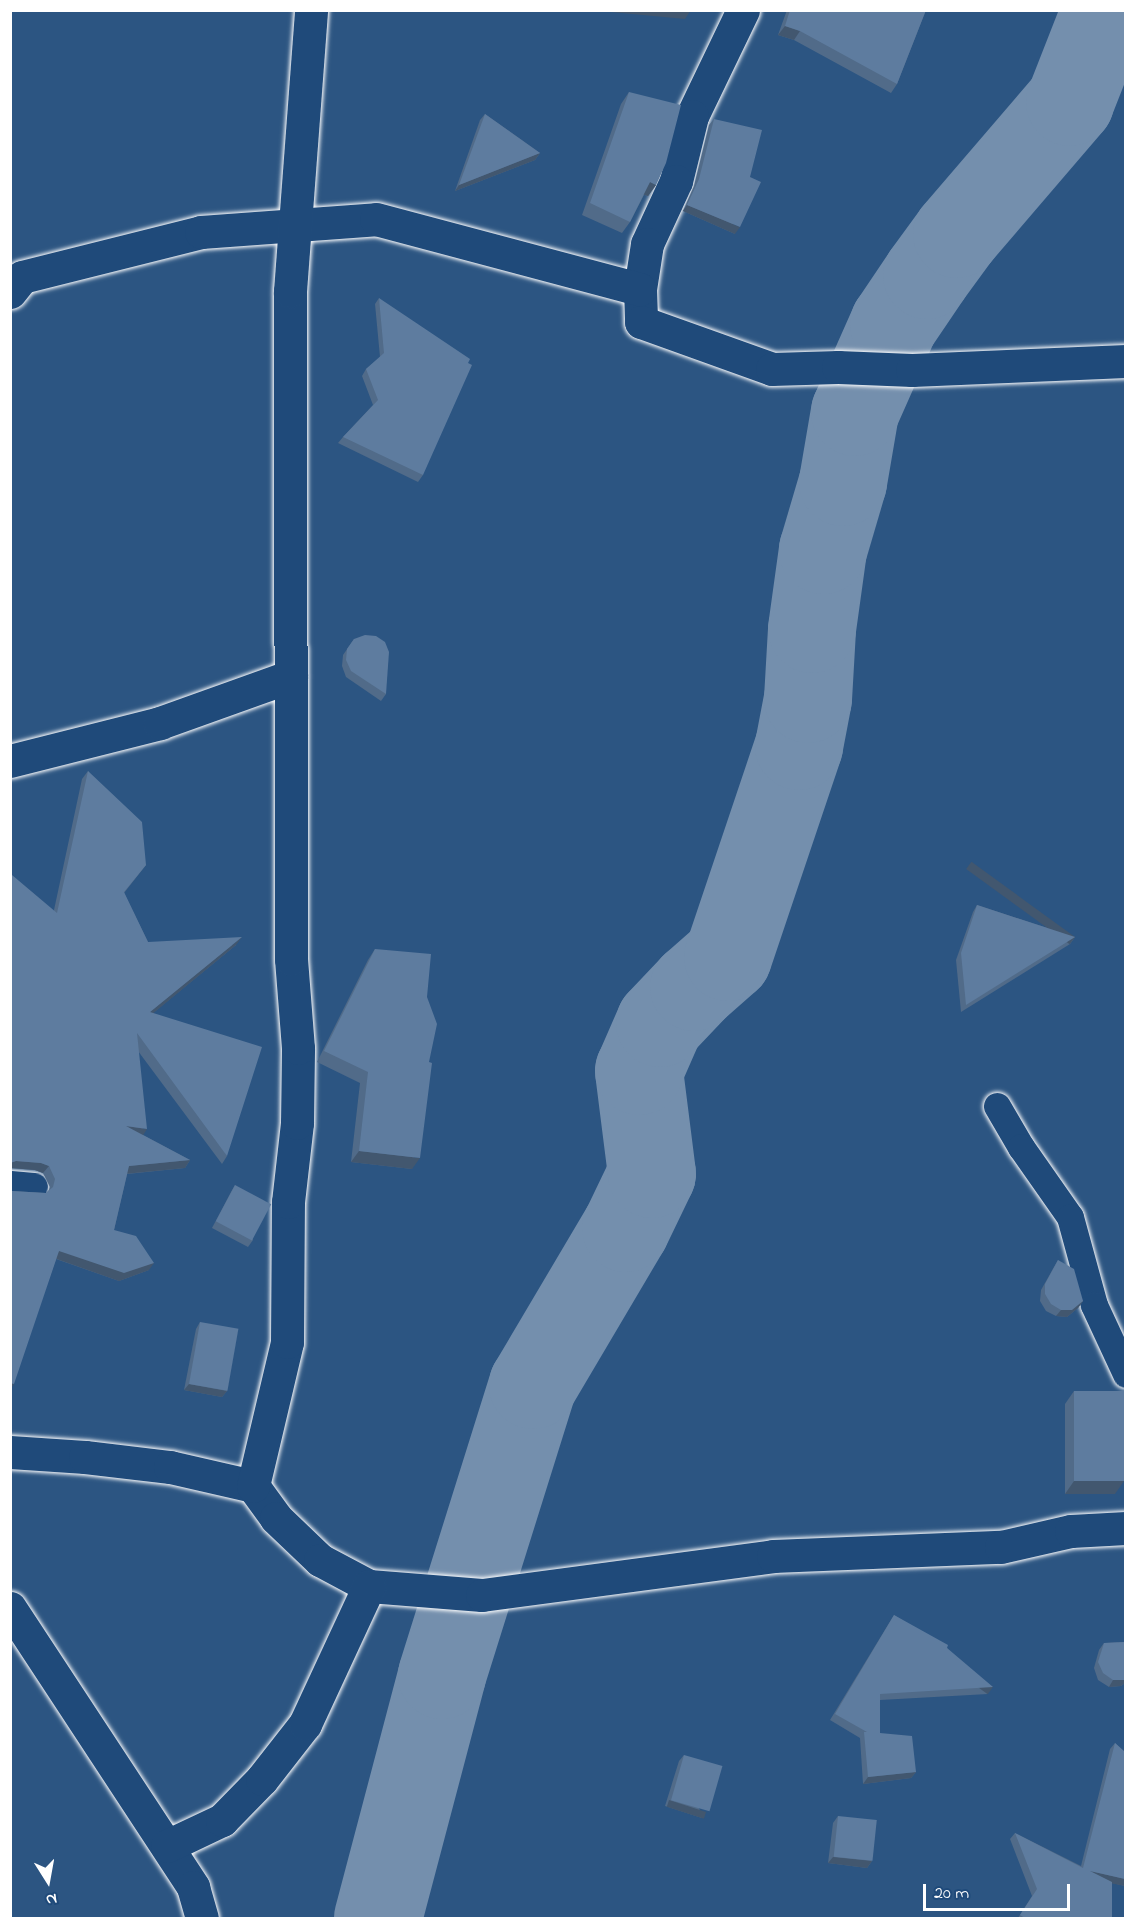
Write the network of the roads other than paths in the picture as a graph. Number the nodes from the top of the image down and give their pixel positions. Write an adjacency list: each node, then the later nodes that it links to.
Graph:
1 (310, 10): 3 (street)
2 (743, 10): 4 (street)
3 (293, 225): 4 (street); 5 (street); 7 (street)
4 (640, 289): 6 (street)
5 (10, 292)
6 (1125, 361)
7 (291, 676): 8 (street); 12 (street)
8 (10, 761)
9 (997, 1106): 10 (lane)
10 (1125, 1374)
11 (10, 1452): 12 (street)
12 (254, 1486): 14 (street)
13 (1125, 1528): 14 (street)
14 (369, 1586): 16 (street)
15 (10, 1608): 16 (street)
16 (167, 1846): 17 (street)
17 (201, 1918)

